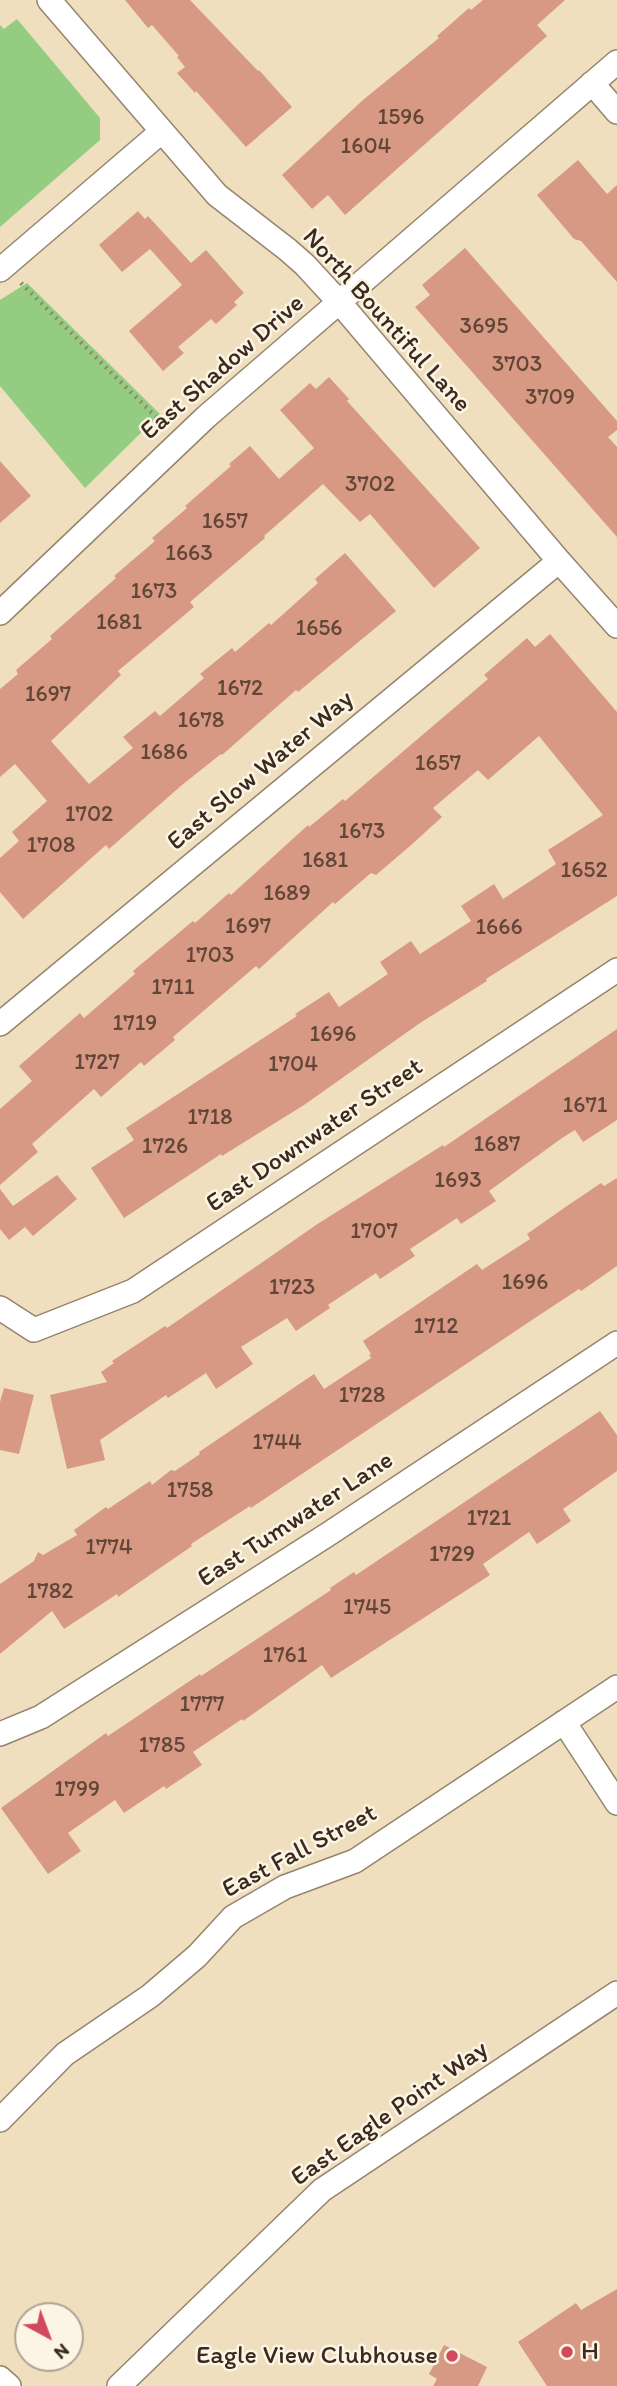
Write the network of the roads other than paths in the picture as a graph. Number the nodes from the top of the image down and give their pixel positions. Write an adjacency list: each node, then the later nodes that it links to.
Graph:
1 (50, 0): 5 (street, North Bountiful Lane)
2 (617, 62): 3 (street, East Shadow Drive)
3 (592, 83): 4 (street); 7 (street, East Shadow Drive)
4 (617, 112)
5 (161, 132): 6 (street); 7 (street, North Bountiful Lane)
6 (3, 268)
7 (340, 303): 8 (street, North Bountiful Lane); 9 (street, East Shadow Drive)
8 (559, 561): 10 (street, North Bountiful Lane); 12 (street, East Slow Water Way)
9 (0, 613)
10 (617, 626)
11 (617, 970): 13 (street, East Downwater Street)
12 (0, 1024)
13 (0, 1308)
14 (617, 1343): 17 (street, East Tumwater Lane)
15 (617, 1687): 16 (street, East Fall Street)
16 (564, 1722): 18 (street); 20 (street, East Fall Street)
17 (0, 1734)
18 (617, 1803)
19 (617, 1993): 23 (street, East Eagle Point Way)
20 (0, 2120)
21 (0, 2378): 22 (street)
22 (9, 2386)
23 (119, 2386)

